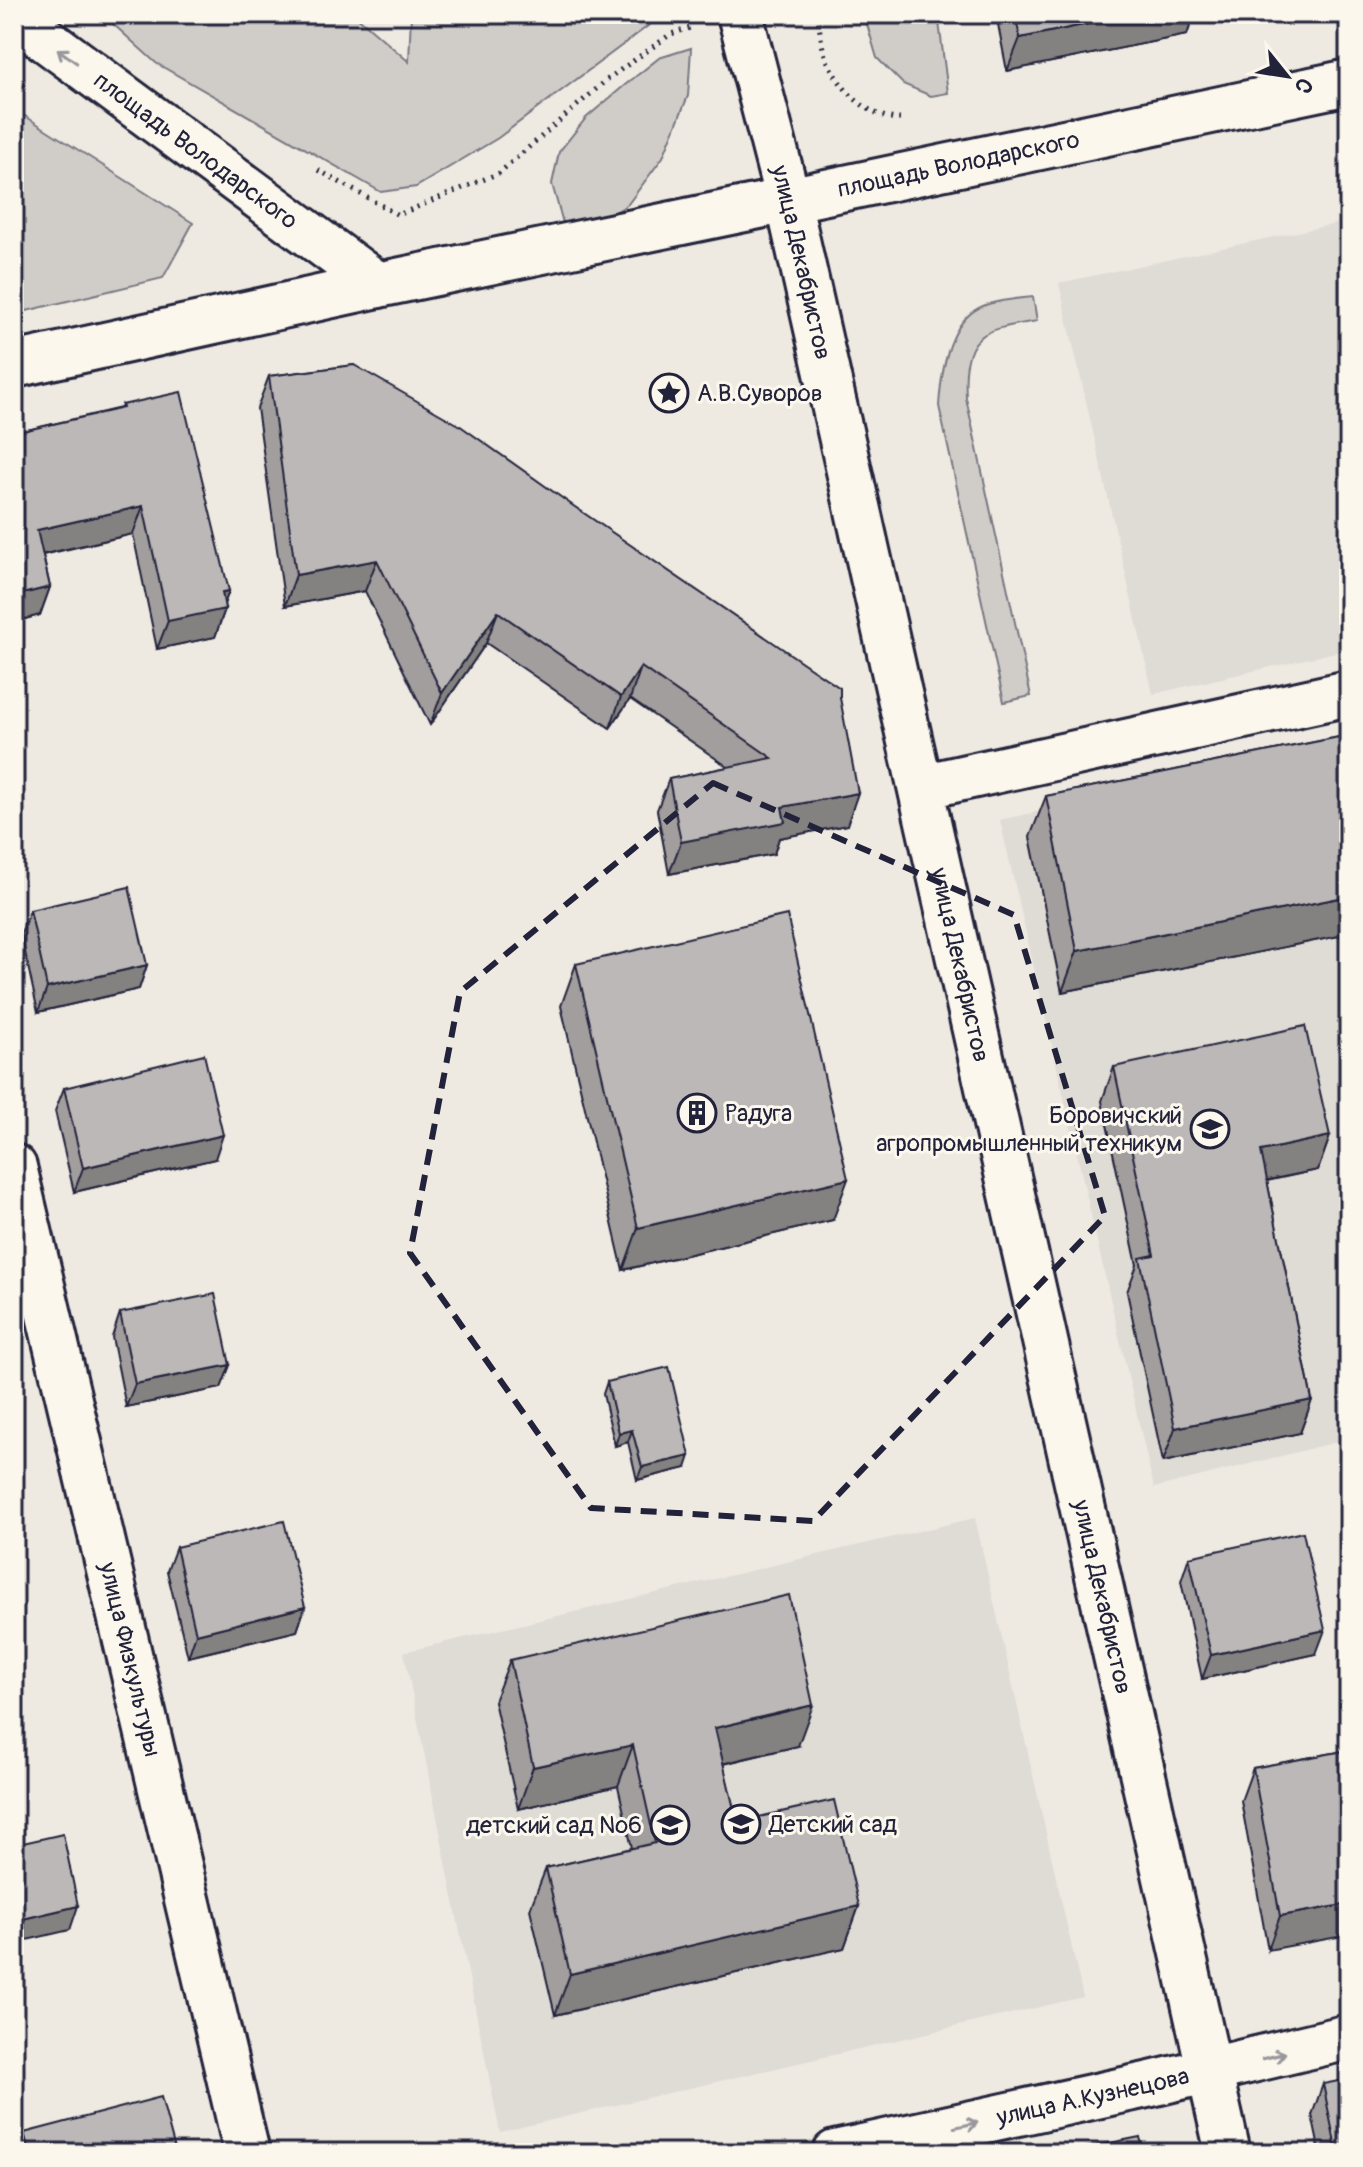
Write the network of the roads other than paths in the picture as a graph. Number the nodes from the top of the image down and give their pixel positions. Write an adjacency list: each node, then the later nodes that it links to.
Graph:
1 (740, 14): 4 (main road, улица Декабристов)
2 (14, 16): 5 (main road, площадь Володарского, one-way to 2)
3 (1349, 82): 4 (main road, площадь Володарского)
4 (788, 200): 5 (main road, площадь Володарского); 8 (main road, улица Декабристов)
5 (378, 285): 6 (main road, площадь Володарского)
6 (14, 365)
7 (1349, 693): 8 (main road)
8 (921, 787): 11 (main road, улица Декабристов)
9 (14, 1167): 12 (main road, улица Физкультуры)
10 (1349, 2037): 11 (main road, улица А.Кузнецова, one-way to 10)
11 (1211, 2071): 13 (main road, улица А.Кузнецова, one-way to 11); 14 (main road, улица Декабристов)
12 (247, 2153)
13 (835, 2153)
14 (1228, 2153)

